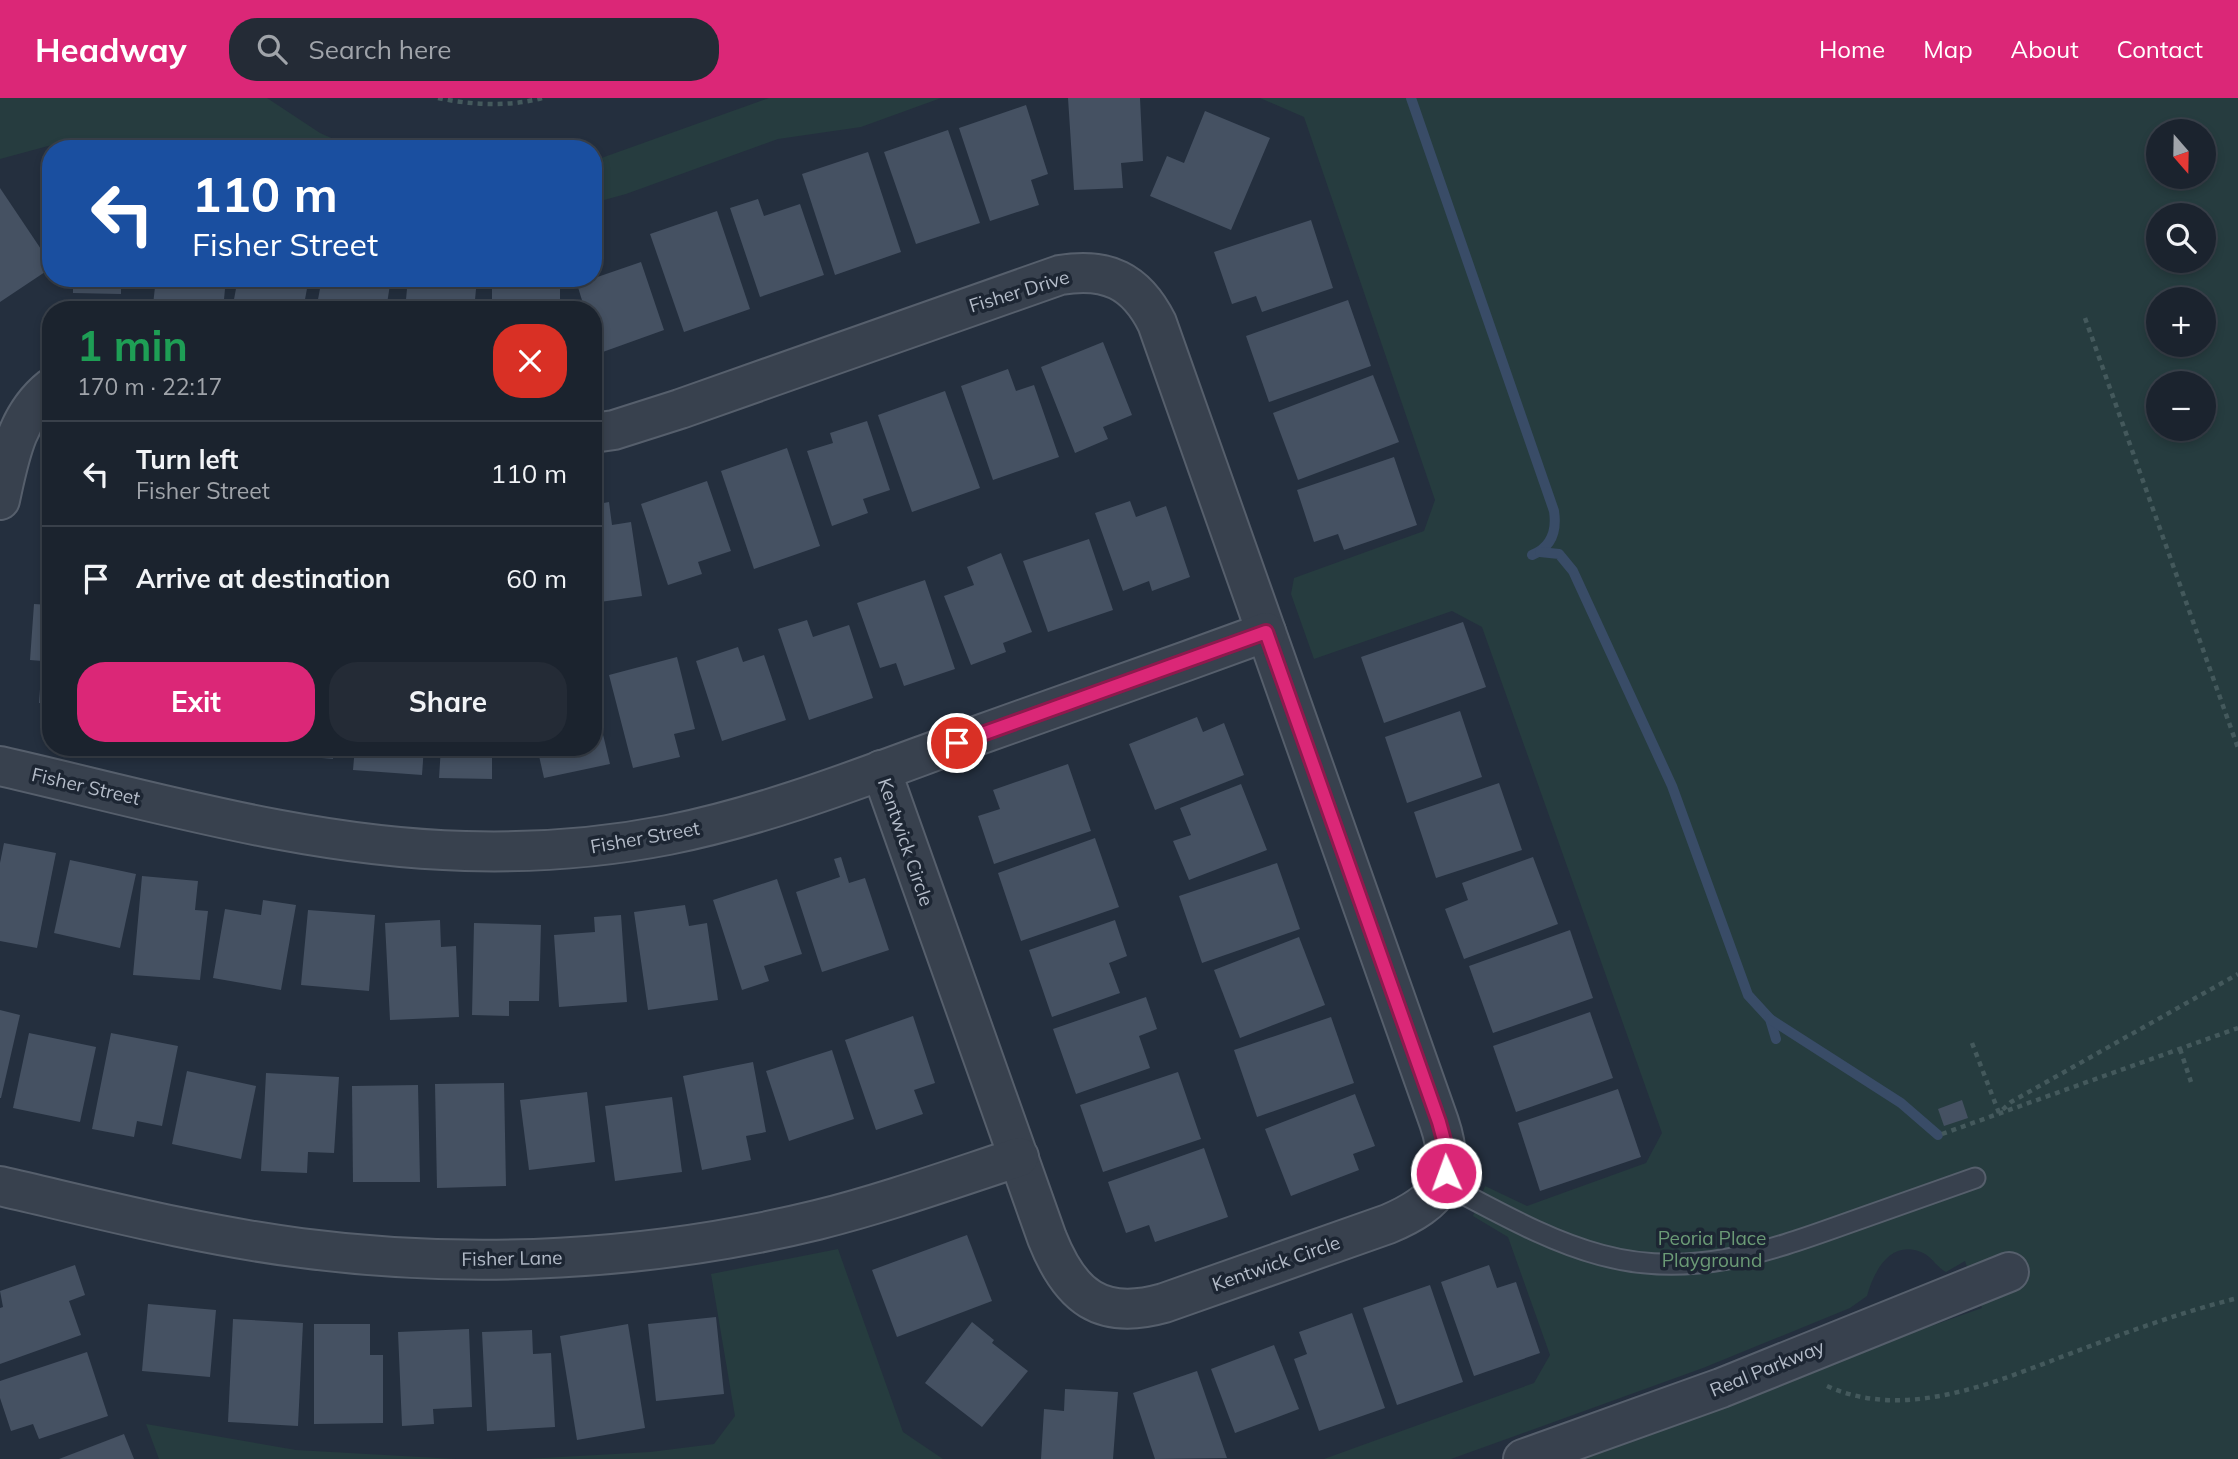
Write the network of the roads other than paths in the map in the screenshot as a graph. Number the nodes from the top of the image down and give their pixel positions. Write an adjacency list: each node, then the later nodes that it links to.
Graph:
1 (42, 396): 3 (street)
2 (602, 432): 4 (street, Fisher Drive)
3 (0, 500)
4 (1266, 632): 6 (street, Fisher Street); 9 (street)
5 (0, 766): 6 (street, Fisher Street)
6 (881, 769): 7 (street, Kentwick Circle)
7 (1019, 1157): 9 (street, Kentwick Circle); 10 (street, Fisher Lane)
8 (1975, 1178): 9 (lane)
9 (1442, 1183)
10 (0, 1186)
11 (2009, 1272): 12 (street, Real Parkway)
12 (1523, 1459)

